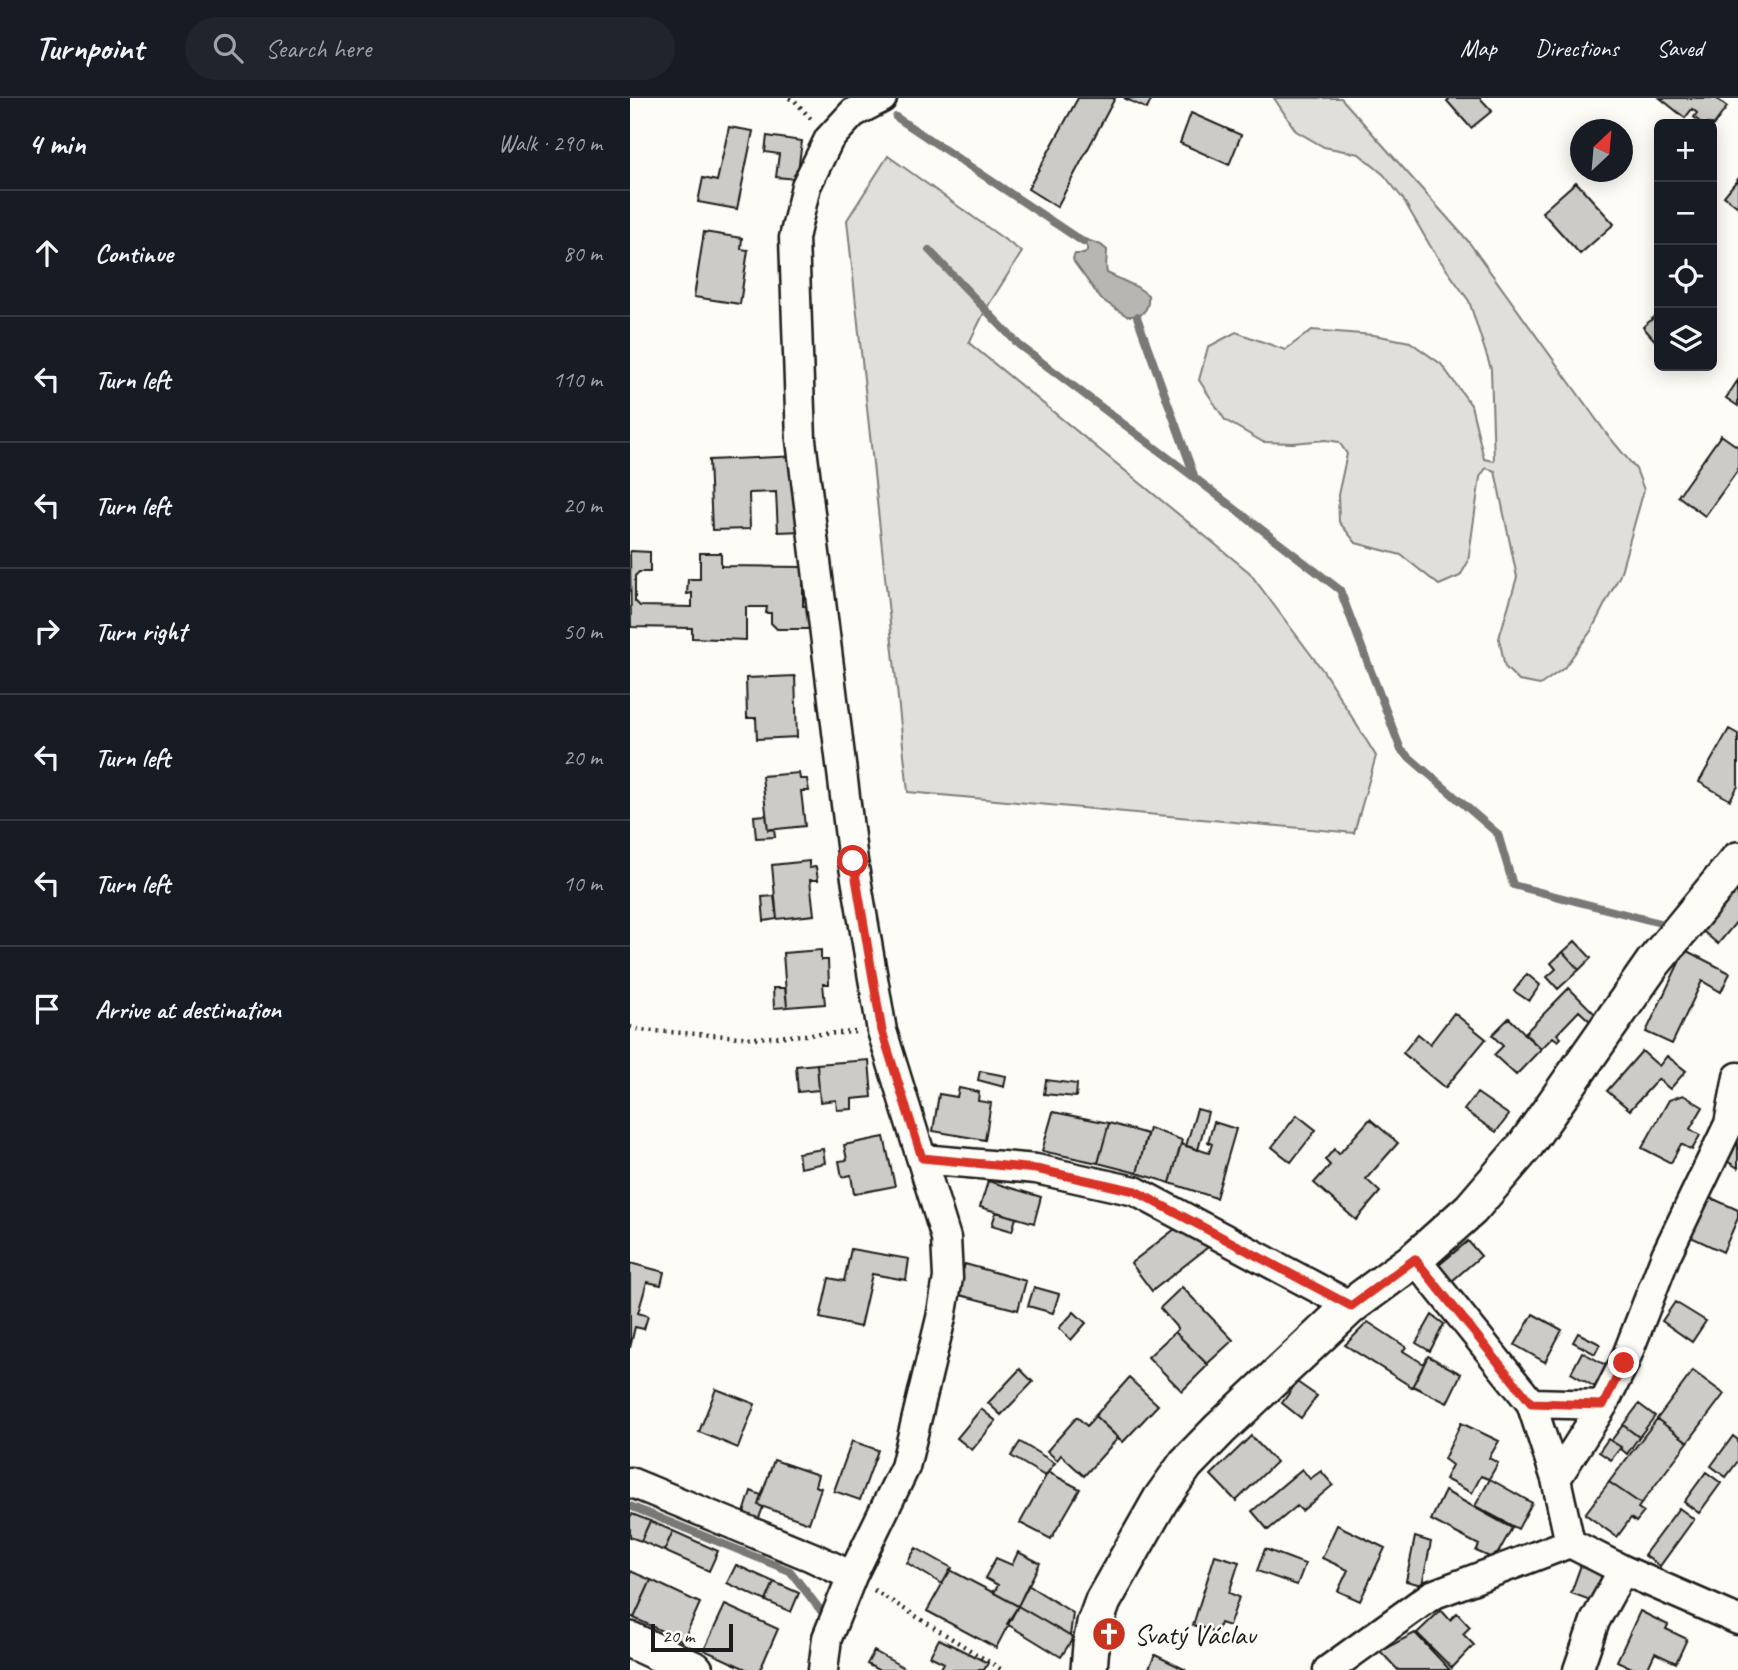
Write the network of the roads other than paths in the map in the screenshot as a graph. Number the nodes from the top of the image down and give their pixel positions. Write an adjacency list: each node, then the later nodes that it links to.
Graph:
1 (882, 98): 4 (street)
2 (1738, 860): 5 (street)
3 (1738, 1077): 8 (street)
4 (922, 1158): 6 (street); 13 (street)
5 (1415, 1259): 6 (street); 7 (street)
6 (1351, 1306): 18 (street)
7 (1531, 1403): 8 (street); 9 (street)
8 (1603, 1405): 9 (street)
9 (1556, 1479): 11 (street)
10 (630, 1482): 13 (street)
11 (1570, 1543): 12 (street); 19 (street)
12 (1623, 1570): 14 (street); 20 (street)
13 (852, 1576): 17 (street)
14 (1734, 1610)
15 (630, 1640): 16 (street)
16 (695, 1670)
17 (823, 1670)
18 (1089, 1670)
19 (1328, 1670)
20 (1578, 1670)

